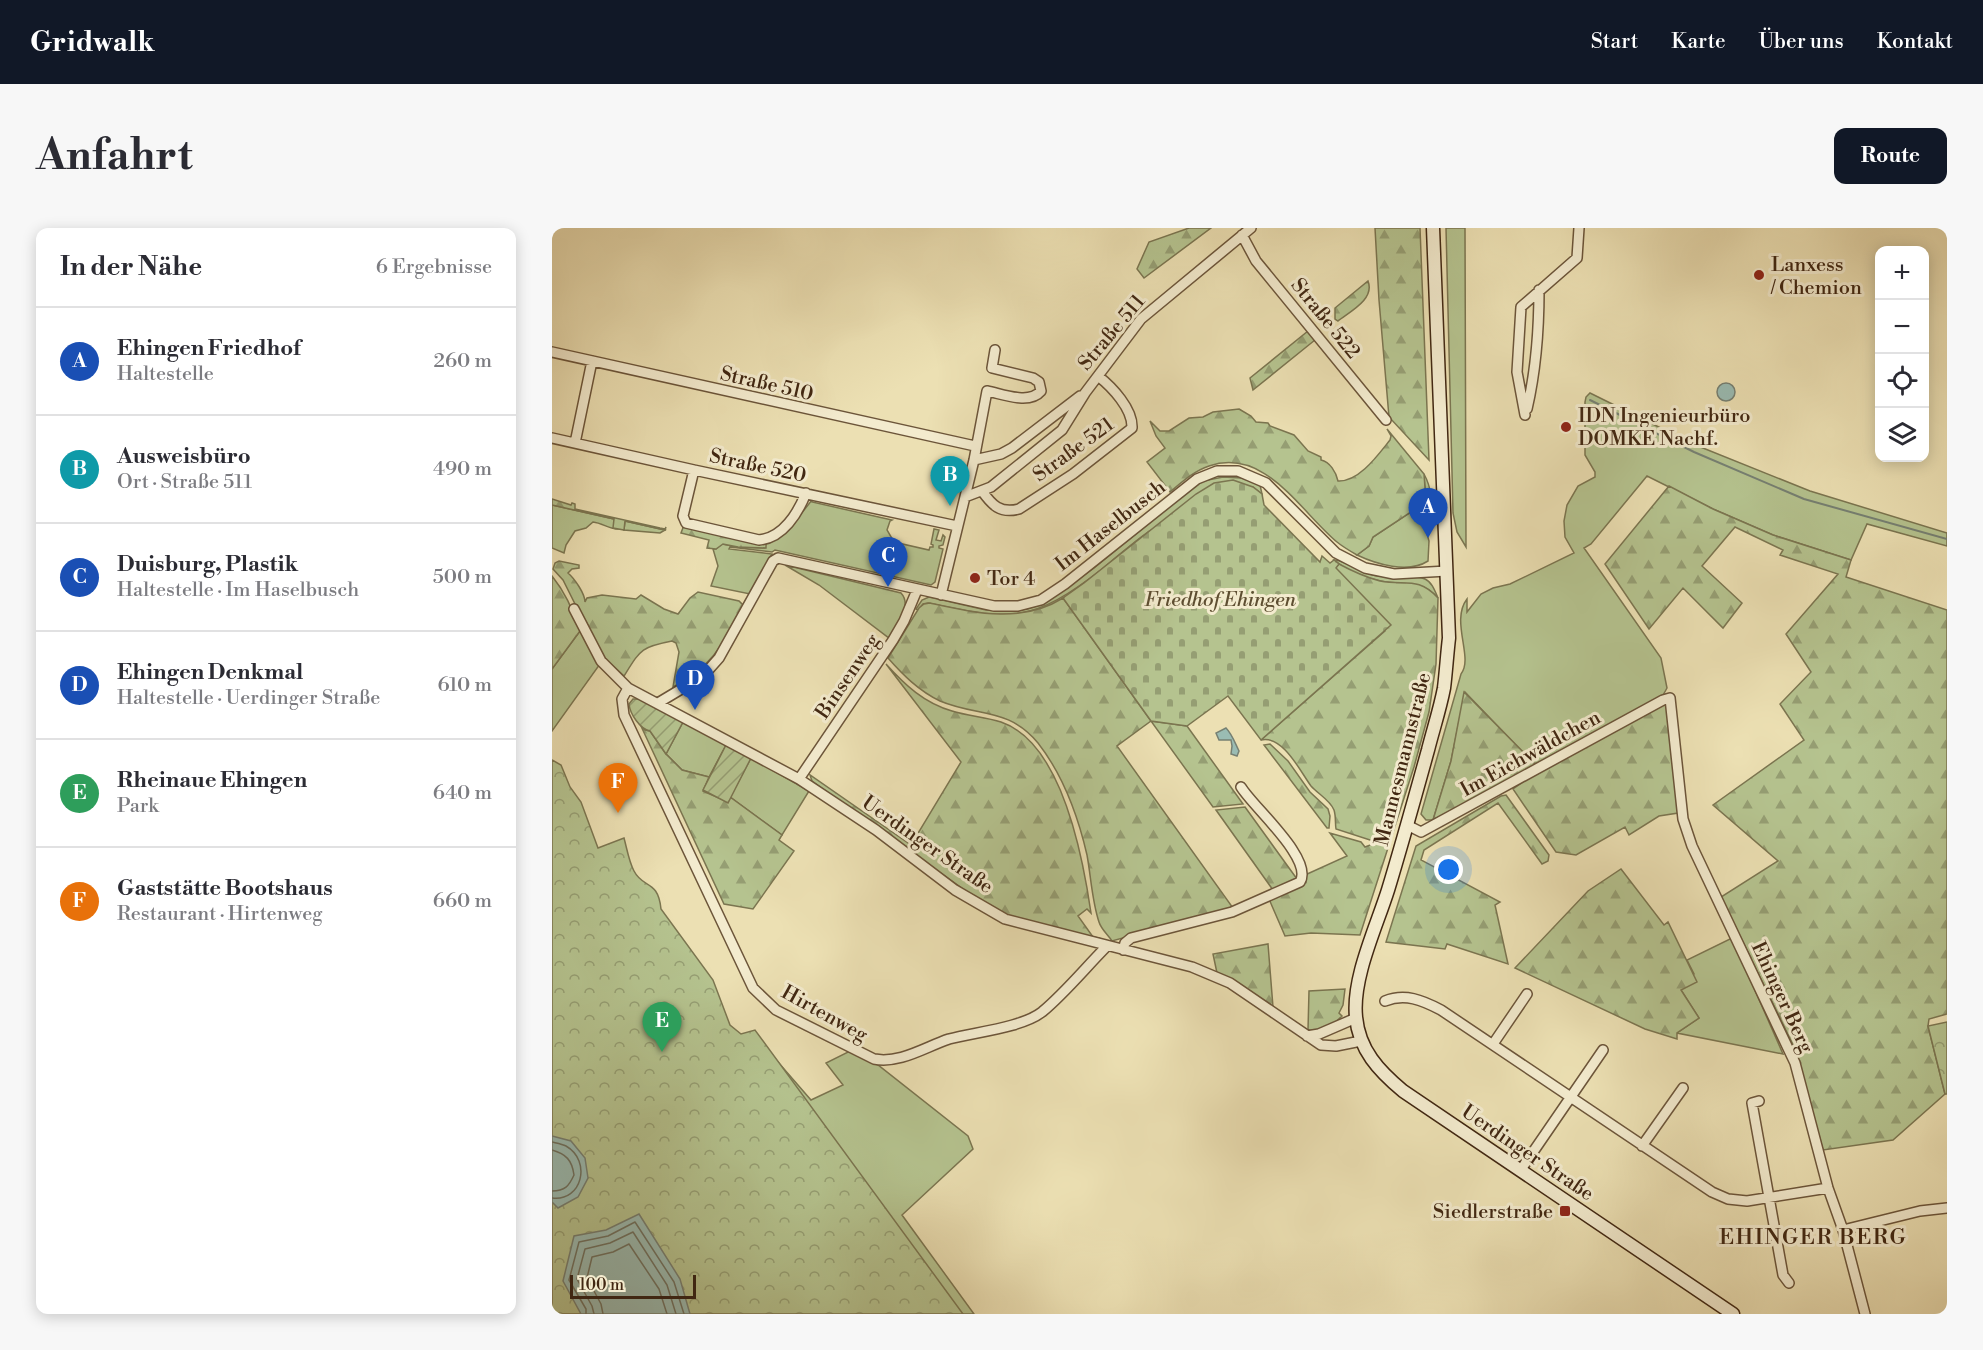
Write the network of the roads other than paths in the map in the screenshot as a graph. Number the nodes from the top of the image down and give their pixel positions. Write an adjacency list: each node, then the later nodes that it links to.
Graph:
1 (1251, 228): 4 (street, Straße 511)
2 (1433, 228): 21 (main road, Mannesmannstraße)
3 (1579, 228): 5 (street)
4 (1242, 235): 9 (street, Straße 511); 11 (street, Straße 522)
5 (1539, 290): 5 (street)
6 (995, 350): 14 (street)
7 (552, 352): 8 (street, Straße 510)
8 (592, 362): 13 (street); 14 (street, Straße 510)
9 (1098, 376): 10 (street, Straße 511); 17 (street, Straße 521)
10 (1085, 393): 15 (street, Straße 511); 17 (street, Straße 511)
11 (1386, 420)
12 (552, 438): 13 (street, Straße 520)
13 (575, 442): 16 (street, Straße 520)
14 (975, 446): 15 (street)
15 (974, 460): 19 (street)
16 (694, 470): 18 (street, Straße 520); 18 (street)
17 (982, 490): 19 (street, Straße 511)
18 (806, 493): 20 (street, Straße 520)
19 (964, 497): 20 (street)
20 (957, 526): 23 (street)
21 (1447, 571): 23 (street, Im Haselbusch); 30 (main road, Mannesmannstraße)
22 (917, 590): 23 (street, Im Haselbusch); 27 (street, Im Haselbusch); 28 (street, Binsenweg)
23 (941, 595)
24 (574, 609): 25 (street, Uerdinger Straße)
25 (628, 688): 27 (street, Uerdinger Straße); 31 (street, Hirtenweg)
26 (1670, 698): 30 (street, Im Eichwäldchen); 45 (street, Ehinger Berg)
27 (658, 703): 28 (street, Uerdinger Straße)
28 (799, 779): 31 (street, Uerdinger Straße)
29 (1241, 787): 32 (street)
30 (1407, 825): 35 (main road, Mannesmannstraße)
31 (1107, 946): 32 (street, Uerdinger Straße)
32 (1123, 950): 36 (street, Uerdinger Straße)
33 (1527, 994): 38 (street)
34 (1385, 1001): 38 (street)
35 (1356, 1018): 36 (street); 37 (main road, Mannesmannstraße)
36 (1307, 1036): 37 (street, Uerdinger Straße)
37 (1361, 1041): 44 (main road, Uerdinger Straße)
38 (1493, 1044): 41 (street)
39 (1603, 1050): 41 (street)
40 (1683, 1088): 43 (street)
41 (1569, 1096): 43 (street); 44 (street)
42 (1759, 1101): 46 (street)
43 (1642, 1146): 46 (street)
44 (1520, 1171): 50 (main road, Uerdinger Straße)
45 (1828, 1188): 46 (street); 48 (street, Ehinger Berg)
46 (1769, 1198): 49 (street)
47 (1947, 1208): 48 (street)
48 (1843, 1230): 51 (street, Ehinger Berg)
49 (1789, 1283)
50 (1733, 1314)
51 (1865, 1314)

